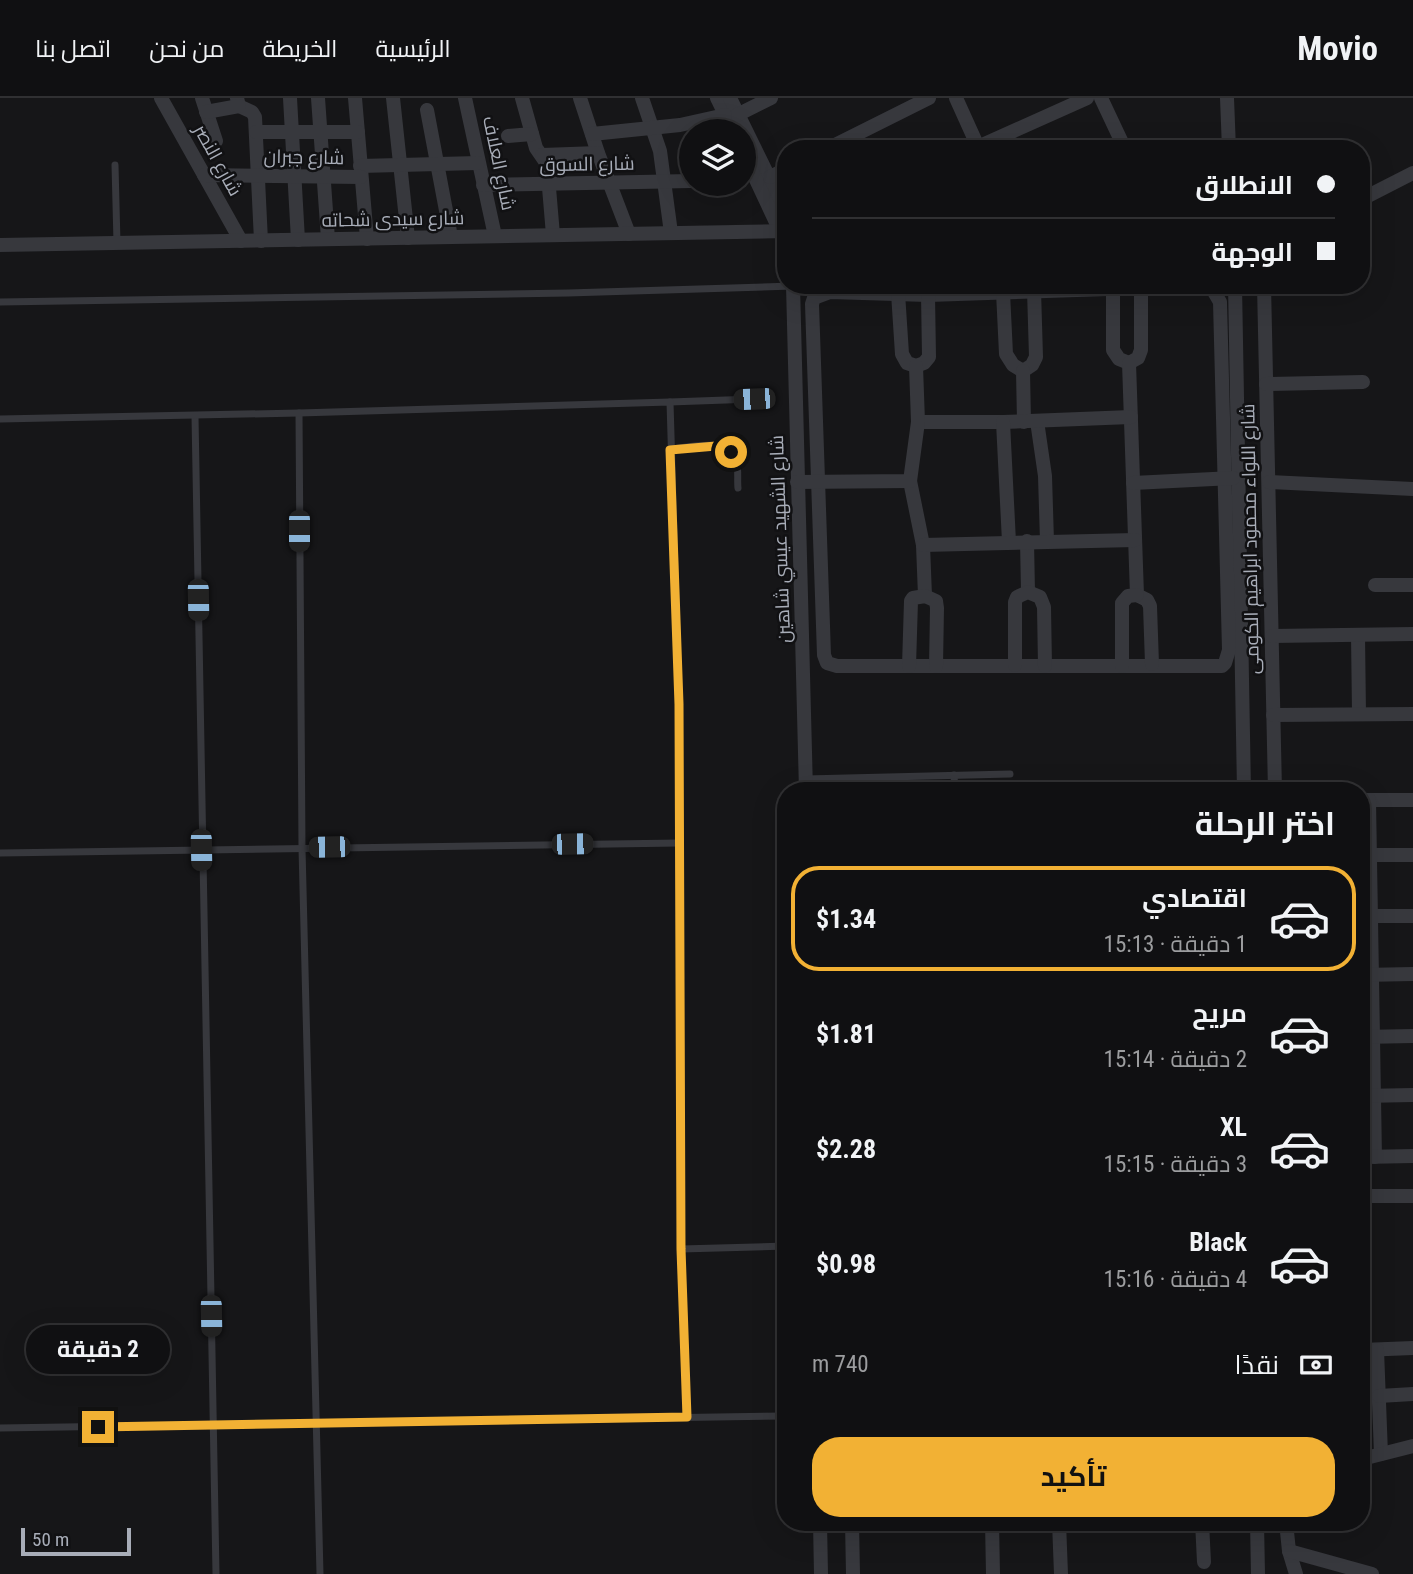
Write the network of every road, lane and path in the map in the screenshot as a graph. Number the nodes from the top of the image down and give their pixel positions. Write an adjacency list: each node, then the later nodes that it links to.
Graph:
1 (160, 98): 46 (street, شارع النصر)
2 (290, 98): 25 (street)
3 (318, 98): 26 (street)
4 (355, 98): 27 (street)
5 (393, 98): 41 (street)
6 (465, 98): 39 (street, شارع العلاف)
7 (522, 98): 28 (street)
8 (580, 98): 29 (street)
9 (642, 98): 23 (street)
10 (717, 98): 21 (street)
11 (730, 98): 21 (street)
12 (771, 98): 21 (street)
13 (929, 98): 31 (street)
14 (956, 98): 32 (street)
15 (1087, 98): 33 (street)
16 (1101, 98): 34 (street)
17 (1227, 98): 35 (street)
18 (238, 102): 19 (street); 24 (street)
19 (204, 105): 36 (street)
20 (427, 110): 42 (street)
21 (731, 115): 22 (street); 23 (street); 50 (street)
22 (732, 119)
23 (653, 129): 29 (street); 52 (street)
24 (256, 132): 25 (street); 47 (street)
25 (292, 132): 26 (street); 48 (street)
26 (320, 132): 27 (street); 49 (street)
27 (358, 132): 43 (street)
28 (532, 134): 30 (street); 38 (street)
29 (592, 134): 37 (street)
30 (508, 136)
31 (845, 140)
32 (975, 140)
33 (996, 140)
34 (1121, 140)
35 (1229, 140)
36 (216, 141)
37 (598, 153): 38 (street); 53 (street)
38 (542, 155): 54 (street)
39 (478, 163): 42 (street, شارع جبران); 55 (street, شارع العلاف)
40 (115, 165): 71 (lane)
41 (400, 165): 42 (street, شارع جبران); 43 (street, شارع جبران); 65 (street)
42 (439, 165): 64 (street)
43 (361, 172): 49 (street, شارع جبران); 67 (street)
44 (777, 172): 50 (street)
45 (1413, 173): 56 (street)
46 (204, 175): 47 (street, شارع جبران); 69 (street, شارع النصر)
47 (258, 176): 48 (street, شارع جبران); 70 (street)
48 (294, 177): 49 (street, شارع جبران); 68 (street)
49 (324, 177): 66 (street)
50 (757, 179): 57 (street); 58 (street)
51 (679, 181): 52 (street, شارع السوق)
52 (665, 182): 53 (street, شارع السوق); 60 (street)
53 (609, 183): 54 (street, شارع السوق); 61 (street)
54 (548, 184): 55 (street, شارع السوق); 62 (street)
55 (483, 185): 63 (street, شارع العلاف)
56 (1370, 195)
57 (777, 202)
58 (777, 219)
59 (777, 231): 60 (street, شارع سيدى شحاته)
60 (671, 233): 61 (street, شارع سيدى شحاته)
61 (629, 234): 62 (street, شارع سيدى شحاته)
62 (553, 235): 63 (street, شارع سيدى شحاته)
63 (495, 236): 64 (street, شارع سيدى شحاته)
64 (451, 237): 65 (street, شارع سيدى شحاته)
65 (408, 238): 67 (street, شارع سيدى شحاته)
66 (328, 239): 67 (street, شارع سيدى شحاته); 68 (street, شارع سيدى شحاته)
67 (367, 239)
68 (298, 240): 70 (street, شارع سيدى شحاته)
69 (241, 241): 70 (street, شارع سيدى شحاته); 71 (street, شارع سيدى شحاته)
70 (261, 241)
71 (117, 243): 72 (street, شارع سيدى شحاته)
72 (0, 245)
73 (777, 286): 87 (lane)
74 (793, 294): 106 (street, شارع الشهيد عيسي شاهين)
75 (823, 294): 104 (street)
76 (898, 294): 89 (street)
77 (913, 294): 86 (street)
78 (932, 294): 86 (street)
79 (1003, 294): 90 (street)
80 (1034, 294): 90 (street)
81 (1113, 294): 88 (street)
82 (1141, 294): 88 (street)
83 (1215, 294): 103 (street)
84 (1235, 294): 103 (street)
85 (1264, 294): 92 (street, شارع اللواء محمود ابراهيم الكومى)
86 (928, 295): 89 (street)
87 (0, 302)
88 (1129, 363): 97 (street)
89 (916, 366): 100 (street)
90 (1023, 371): 99 (street)
91 (1363, 382): 92 (street)
92 (1266, 384): 107 (street, شارع اللواء محمود ابراهيم الكومى)
93 (754, 399): 94 (lane)
94 (670, 402): 95 (lane); 102 (lane)
95 (299, 413): 96 (lane); 143 (lane)
96 (195, 416): 98 (lane); 144 (lane)
97 (1131, 417): 99 (street); 108 (street)
98 (0, 419)
99 (1031, 421): 101 (street); 113 (street)
100 (918, 422): 101 (street); 105 (street)
101 (1003, 422): 114 (street)
102 (670, 450): 109 (lane); 142 (lane)
103 (1232, 478): 108 (street); 124 (street); 138 (street)
104 (820, 481): 105 (street); 106 (street); 126 (street)
105 (910, 481): 115 (street)
106 (797, 482): 135 (street, شارع الشهيد عيسي شاهين)
107 (1269, 482): 110 (street); 123 (street, شارع اللواء محمود ابراهيم الكومى)
108 (1133, 483): 111 (street)
109 (738, 488)
110 (1413, 489)
111 (1135, 540): 113 (street); 119 (street)
112 (1027, 541): 113 (street); 114 (street); 118 (street)
113 (1047, 541)
114 (1009, 542): 115 (street)
115 (923, 545): 120 (street)
116 (1375, 585): 117 (street)
117 (1413, 585)
118 (1028, 592): 125 (street); 128 (street)
119 (1137, 595): 124 (street); 129 (street)
120 (925, 596): 126 (street); 127 (street)
121 (1413, 634): 122 (street)
122 (1358, 635): 123 (street); 130 (street)
123 (1272, 636): 132 (street, شارع اللواء محمود ابراهيم الكومى)
124 (1152, 664): 129 (street)
125 (1015, 665): 127 (street); 128 (street)
126 (909, 666): 127 (street)
127 (936, 666)
128 (1045, 666): 129 (street)
129 (1122, 666)
130 (1359, 714): 131 (street); 132 (street)
131 (1413, 714)
132 (1273, 715): 139 (street, شارع اللواء محمود ابراهيم الكومى)
133 (1010, 774): 134 (lane)
134 (954, 775): 136 (lane); 137 (lane)
135 (806, 782)
136 (850, 782)
137 (954, 782)
138 (1244, 782)
139 (1275, 782)
140 (1370, 800): 141 (street)
141 (1413, 800)
142 (679, 843): 143 (lane); 161 (lane)
143 (302, 848): 144 (lane); 169 (lane)
144 (201, 850): 145 (lane); 170 (lane)
145 (0, 853)
146 (1370, 855): 147 (street)
147 (1413, 855)
148 (1370, 916): 149 (street)
149 (1413, 916)
150 (1413, 974): 151 (street)
151 (1370, 975)
152 (1413, 1036): 153 (street)
153 (1370, 1037)
154 (1370, 1095): 155 (street)
155 (1413, 1095)
156 (1413, 1156): 157 (street)
157 (1370, 1157)
158 (1370, 1196): 159 (street)
159 (1413, 1196)
160 (777, 1246): 161 (lane)
161 (681, 1249): 168 (lane)
162 (1413, 1348): 164 (street)
163 (1370, 1350): 164 (street)
164 (1377, 1350): 166 (street)
165 (1413, 1394): 166 (street)
166 (1379, 1396): 173 (street)
167 (777, 1416): 168 (lane)
168 (687, 1417): 169 (lane)
169 (317, 1423): 170 (lane); 185 (lane)
170 (214, 1425): 171 (lane); 184 (lane)
171 (0, 1428)
172 (1413, 1446): 173 (street)
173 (1381, 1454): 174 (street)
174 (1370, 1457)
175 (820, 1531): 186 (street)
176 (852, 1531): 187 (street)
177 (992, 1531): 188 (street)
178 (1059, 1531): 189 (street)
179 (1202, 1531): 183 (street)
180 (1257, 1531): 190 (street)
181 (1287, 1531): 182 (street)
182 (1289, 1551): 191 (street); 192 (street)
183 (1204, 1562)
184 (216, 1574)
185 (320, 1574)
186 (821, 1574)
187 (853, 1574)
188 (993, 1574)
189 (1060, 1574)
190 (1258, 1574)
191 (1296, 1574)
192 (1372, 1574)

